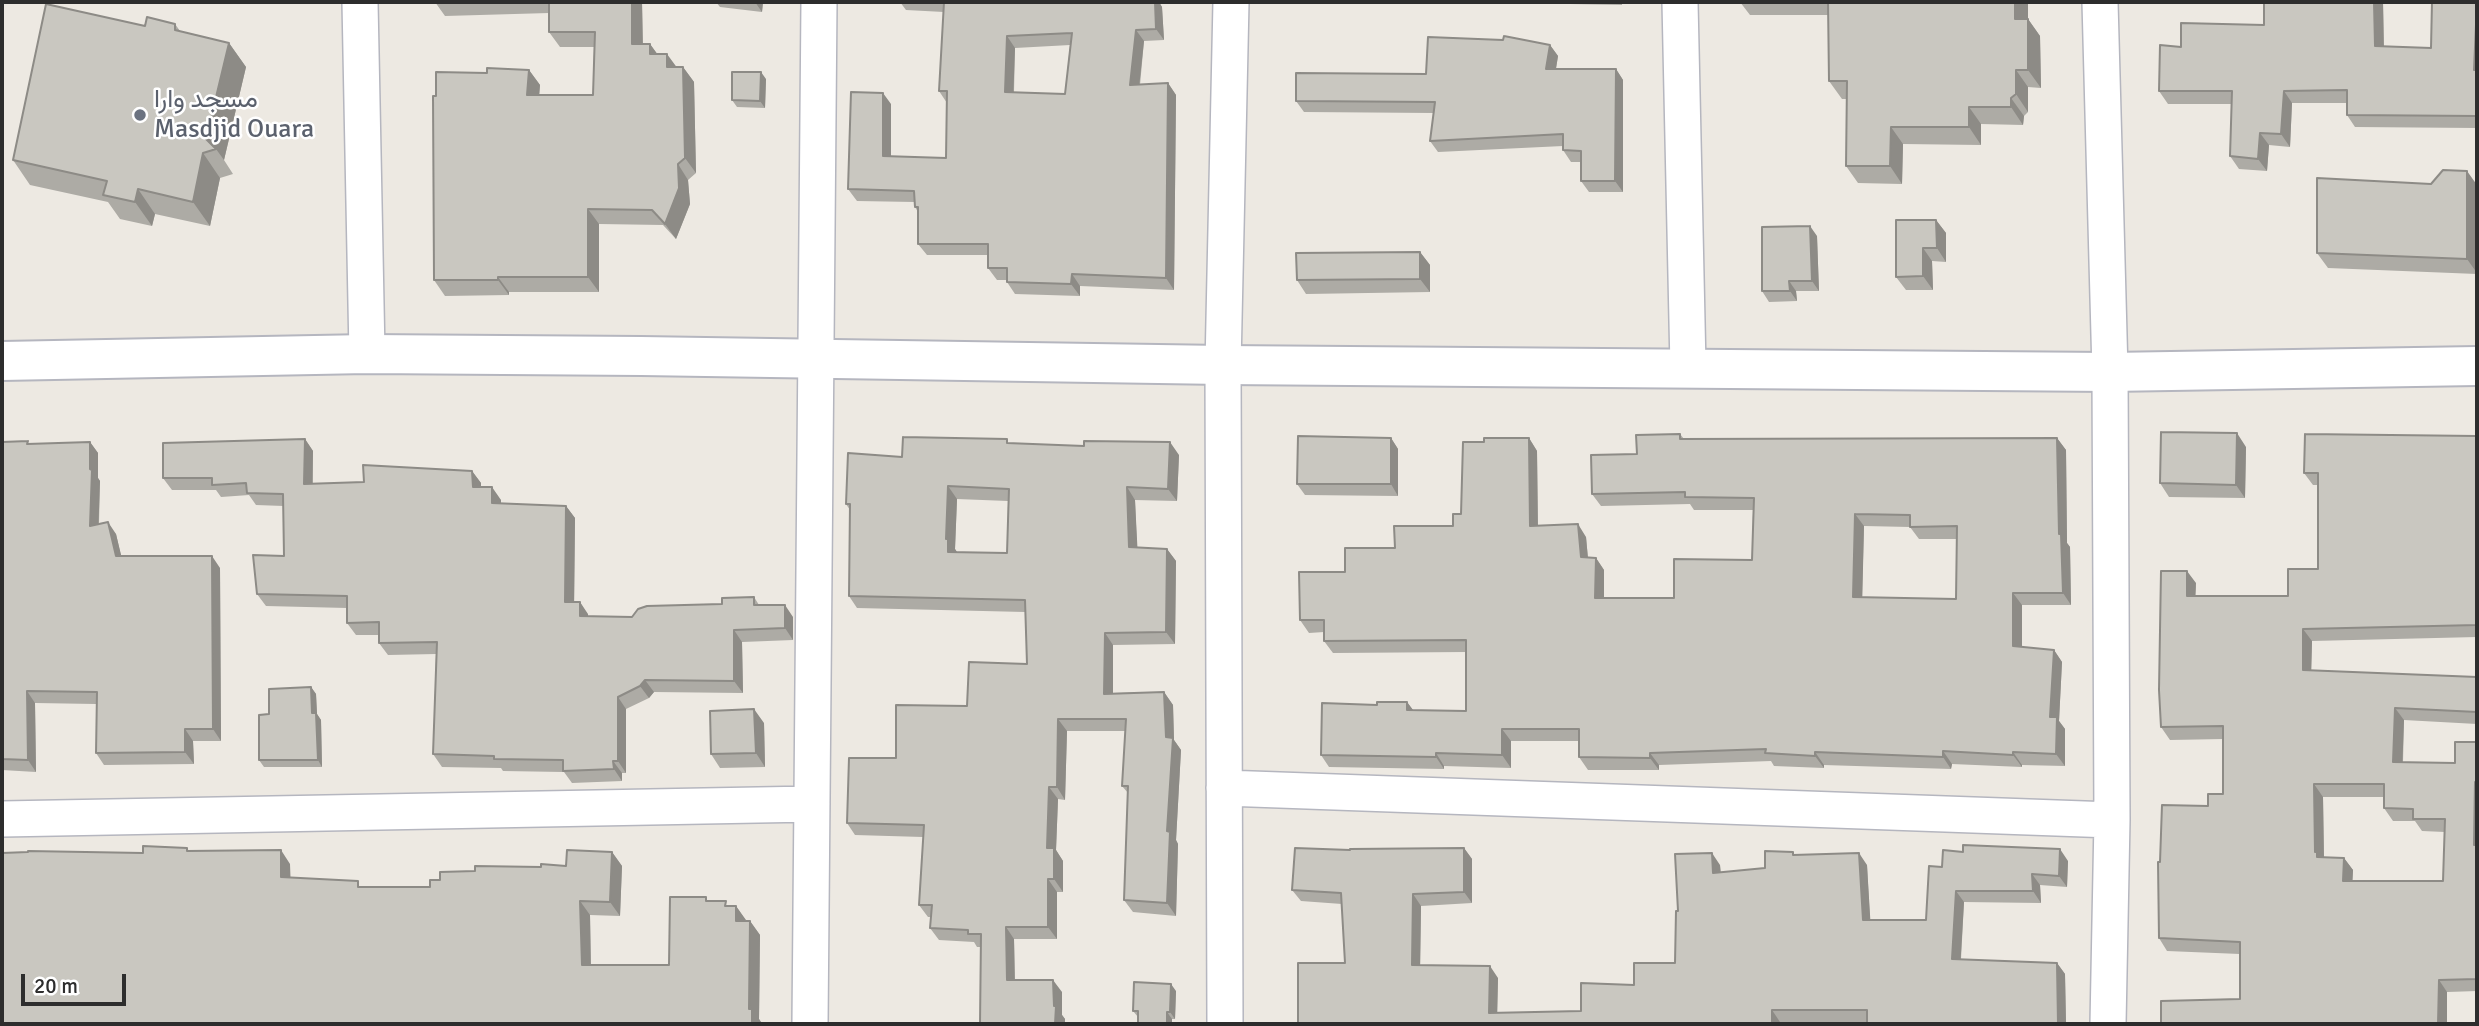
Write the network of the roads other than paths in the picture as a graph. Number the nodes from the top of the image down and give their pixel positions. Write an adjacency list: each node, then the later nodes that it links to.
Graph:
1 (360, 2): 6 (street)
2 (819, 2): 7 (street)
3 (1231, 2): 9 (street)
4 (1681, 2): 11 (street)
5 (2100, 2): 12 (street)
6 (367, 354): 7 (street); 8 (street)
7 (816, 359): 9 (street); 14 (street)
8 (2, 361)
9 (1223, 365): 11 (street); 13 (street)
10 (2477, 366): 12 (street)
11 (1688, 367): 12 (street)
12 (2110, 372): 16 (street)
13 (1224, 788): 16 (street); 18 (street)
14 (812, 804): 15 (street); 17 (street)
15 (2, 819)
16 (2112, 820): 19 (street)
17 (810, 1024)
18 (1225, 1024)
19 (2108, 1024)

